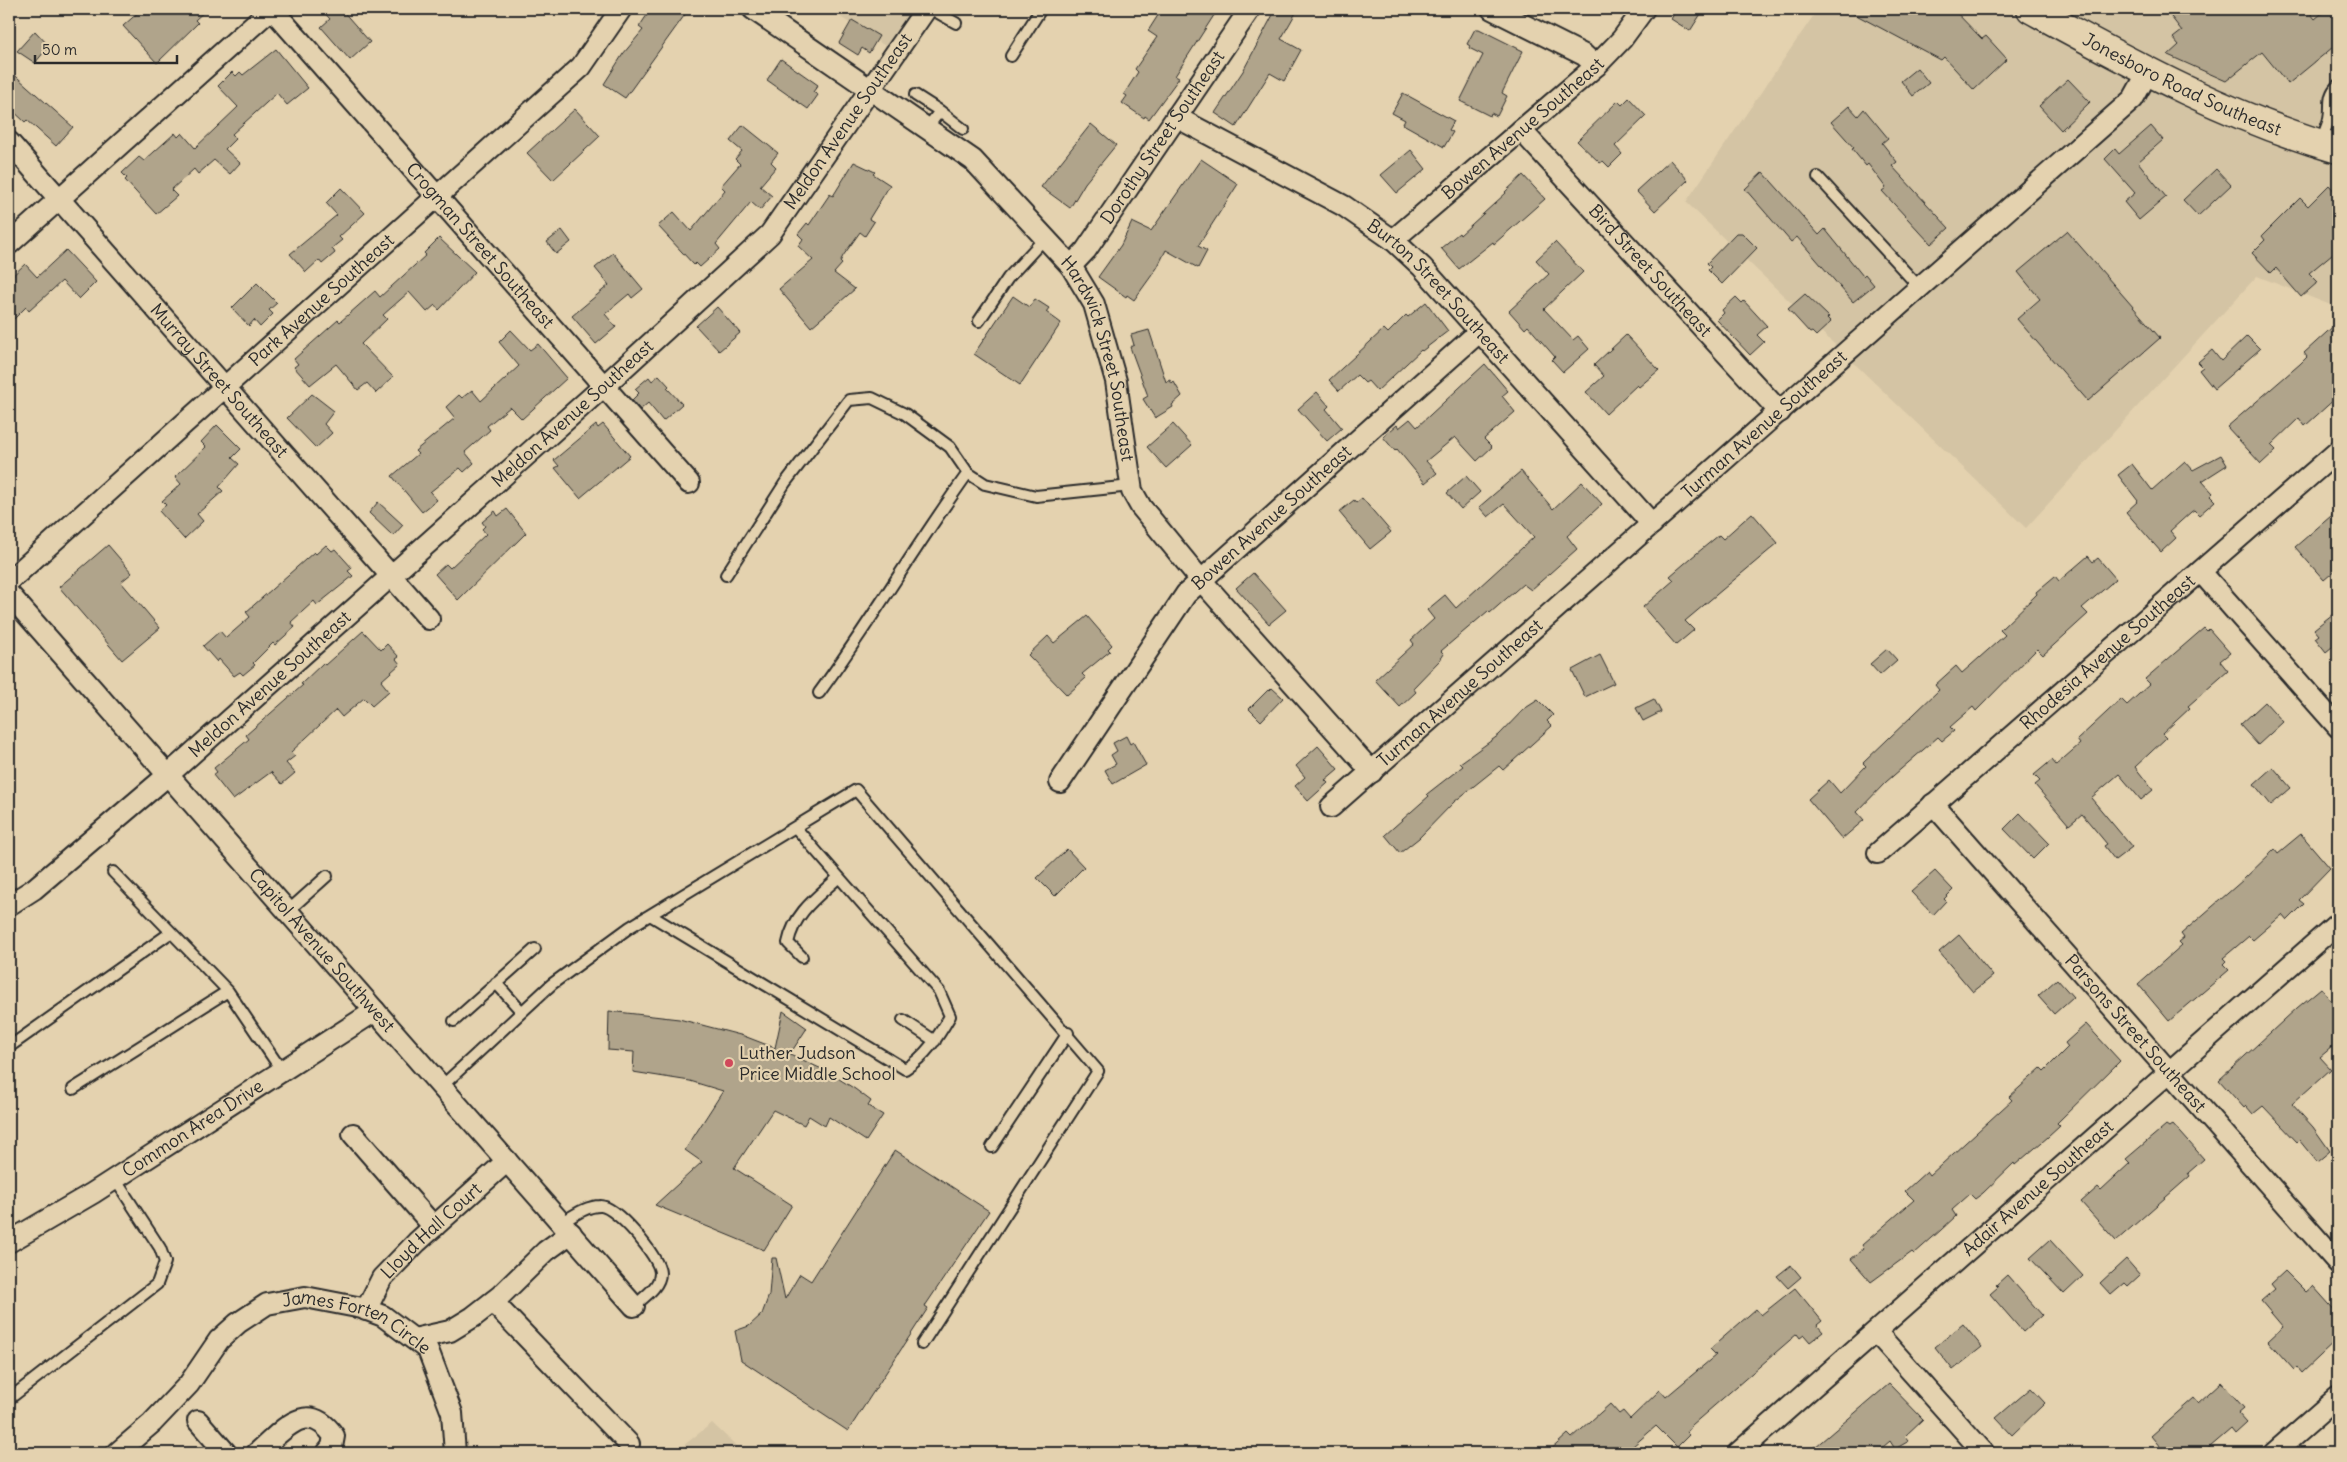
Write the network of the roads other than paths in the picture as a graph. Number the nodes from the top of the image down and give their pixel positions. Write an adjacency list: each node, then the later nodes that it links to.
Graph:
1 (272, 9): 27 (street, Crogman Street Southeast); 28 (street)
2 (622, 9): 27 (street, Park Avenue Southeast)
3 (753, 9): 16 (street, Hardwick Street Southeast)
4 (926, 9): 16 (street, Meldon Avenue Southeast)
5 (931, 9): 11 (lane)
6 (1041, 9): 12 (lane)
7 (1250, 9): 20 (street, Dorothy Street Southeast)
8 (1492, 9): 13 (street)
9 (1644, 9): 13 (street, Bowen Avenue Southeast)
10 (2031, 9): 14 (main road, Jonesboro Road Southeast)
11 (956, 23)
12 (1011, 56)
13 (1596, 66): 23 (street, Bowen Avenue Southeast)
14 (2148, 72): 25 (main road, Jonesboro Road Southeast); 33 (street, Turman Avenue Southeast)
15 (2338, 85): 18 (lane)
16 (871, 90): 21 (street, Hardwick Street Southeast); 36 (street, Meldon Avenue Southeast)
17 (915, 95): 19 (lane)
18 (2334, 109): 25 (lane)
19 (940, 111): 21 (lane); 22 (lane)
20 (1176, 117): 30 (street, Burton Street Southeast); 32 (street, Dorothy Street Southeast)
21 (927, 128): 29 (street, Hardwick Street Southeast)
22 (963, 129)
23 (1521, 130): 30 (street, Bowen Avenue Southeast); 38 (street, Bird Street Southeast)
24 (9, 142): 28 (street, Murray Street Southeast)
25 (2329, 147)
26 (1818, 177): 33 (lane)
27 (437, 197): 36 (street, Crogman Street Southeast); 37 (street, Park Avenue Southeast)
28 (58, 200): 31 (street); 37 (street, Murray Street Southeast)
29 (1045, 238): 32 (street, Hardwick Street Southeast); 34 (lane)
30 (1393, 240): 35 (street, Burton Street Southeast)
31 (9, 244)
32 (1071, 266): 42 (street, Hardwick Street Southeast)
33 (1920, 288): 38 (street, Turman Avenue Southeast)
34 (979, 321)
35 (1480, 331): 43 (street, Burton Street Southeast); 47 (street, Bowen Avenue Southeast)
36 (604, 386): 41 (street, Crogman Street Southeast); 46 (street, Meldon Avenue Southeast)
37 (224, 388): 46 (street, Murray Street Southeast); 48 (street, Park Avenue Southeast)
38 (1780, 412): 43 (street, Turman Avenue Southeast)
39 (2338, 451): 44 (street, Rhodesia Avenue Southeast)
40 (968, 473): 42 (lane); 45 (lane); 51 (lane)
41 (689, 483)
42 (1131, 486): 47 (street, Hardwick Street Southeast)
43 (1652, 524): 53 (street, Turman Avenue Southeast)
44 (2200, 572): 52 (street); 56 (street, Rhodesia Avenue Southeast)
45 (726, 575)
46 (390, 577): 50 (street, Murray Street Southeast); 54 (street, Meldon Avenue Southeast)
47 (1200, 579): 53 (street, Hardwick Street Southeast); 55 (street, Bowen Avenue Southeast)
48 (9, 581)
49 (9, 594): 54 (street, Capitol Avenue Southwest)
50 (429, 619)
51 (818, 693)
52 (2338, 727)
53 (1372, 772): 57 (street)
54 (168, 775): 63 (street, Meldon Avenue Southeast); 64 (street, Capitol Avenue Southwest)
55 (1060, 782)
56 (1933, 804): 59 (street, Rhodesia Avenue Southeast); 80 (street, Parsons Street Southeast)
57 (1331, 807)
58 (795, 827): 62 (lane); 65 (lane); 76 (lane)
59 (1878, 853)
60 (113, 872): 67 (lane)
61 (327, 876): 64 (lane)
62 (839, 877): 69 (lane); 77 (lane)
63 (9, 905)
64 (288, 911): 72 (street, Capitol Avenue Southwest)
65 (650, 915): 73 (lane); 77 (lane)
66 (2338, 923): 80 (street, Adair Avenue Southeast)
67 (170, 933): 71 (lane); 78 (lane)
68 (534, 949): 70 (lane)
69 (802, 957)
70 (496, 983): 73 (lane); 75 (lane)
71 (228, 991): 79 (lane); 82 (lane)
72 (375, 1010): 79 (street, Common Area Drive); 81 (street, Capitol Avenue Southwest)
73 (522, 1012): 81 (lane)
74 (902, 1020): 77 (lane)
75 (454, 1021)
76 (1068, 1033): 84 (lane); 96 (lane)
77 (935, 1041)
78 (9, 1047)
79 (282, 1071): 86 (street, Common Area Drive)
80 (2170, 1072): 90 (street, Parsons Street Southeast); 94 (street, Adair Avenue Southeast)
81 (442, 1086): 85 (street, Capitol Avenue Southwest)
82 (74, 1089)
83 (353, 1134): 87 (street)
84 (992, 1147)
85 (507, 1161): 87 (street, Lloyd Hall Court); 88 (street, Capitol Avenue Southwest)
86 (115, 1179): 89 (street, Common Area Drive); 98 (lane)
87 (434, 1227): 93 (street, Lloyd Hall Court)
88 (566, 1228): 91 (street); 92 (street, Capitol Avenue Southwest); 92 (lane)
89 (9, 1242)
90 (2338, 1263)
91 (493, 1302): 95 (street); 100 (street)
92 (634, 1306)
93 (366, 1310): 95 (street, James Forten Circle); 101 (street, James Forten Circle)
94 (1876, 1332): 106 (street, Adair Avenue Southeast); 107 (street)
95 (414, 1339): 105 (street, James Forten Circle)
96 (922, 1344)
97 (2338, 1397): 108 (street)
98 (9, 1399)
99 (198, 1421): 102 (street)
100 (629, 1444)
101 (117, 1453)
102 (226, 1453)
103 (257, 1453): 104 (street)
104 (327, 1453)
105 (455, 1453)
106 (1738, 1453)
107 (1984, 1453)
108 (2274, 1453)

